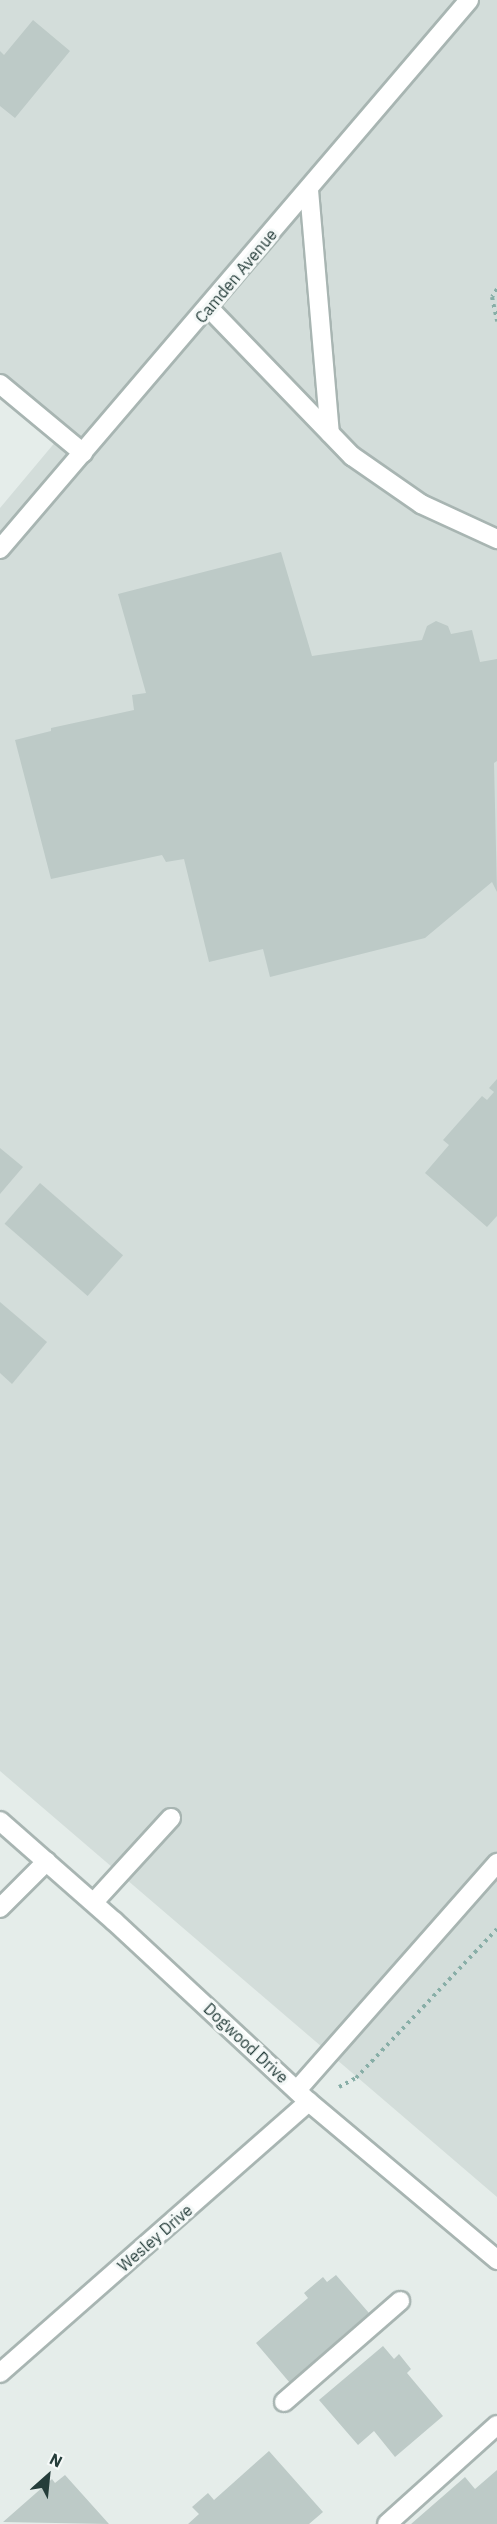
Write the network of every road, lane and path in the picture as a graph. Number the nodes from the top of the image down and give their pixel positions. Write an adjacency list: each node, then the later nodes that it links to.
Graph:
1 (469, 0): 2 (street, Camden Avenue)
2 (309, 190): 4 (street, Camden Avenue); 7 (street)
3 (497, 289): 5 (path)
4 (209, 308): 7 (street); 8 (street, Camden Avenue)
5 (497, 321)
6 (0, 384): 8 (street)
7 (330, 433): 9 (street)
8 (83, 453): 10 (street, Camden Avenue)
9 (497, 539)
10 (0, 549)
11 (171, 1818): 15 (street)
12 (0, 1821): 13 (street, Dogwood Drive)
13 (46, 1861): 15 (street, Dogwood Drive); 16 (street)
14 (497, 1863): 18 (street, Wesley Drive)
15 (94, 1902): 18 (street, Dogwood Drive)
16 (0, 1908)
17 (497, 1929): 18 (path)
18 (303, 2096): 19 (street, Dogwood Drive); 21 (street, Wesley Drive)
19 (497, 2260)
20 (400, 2301): 22 (street)
21 (0, 2373)
22 (284, 2402)
23 (497, 2425): 24 (street)
24 (387, 2524)

